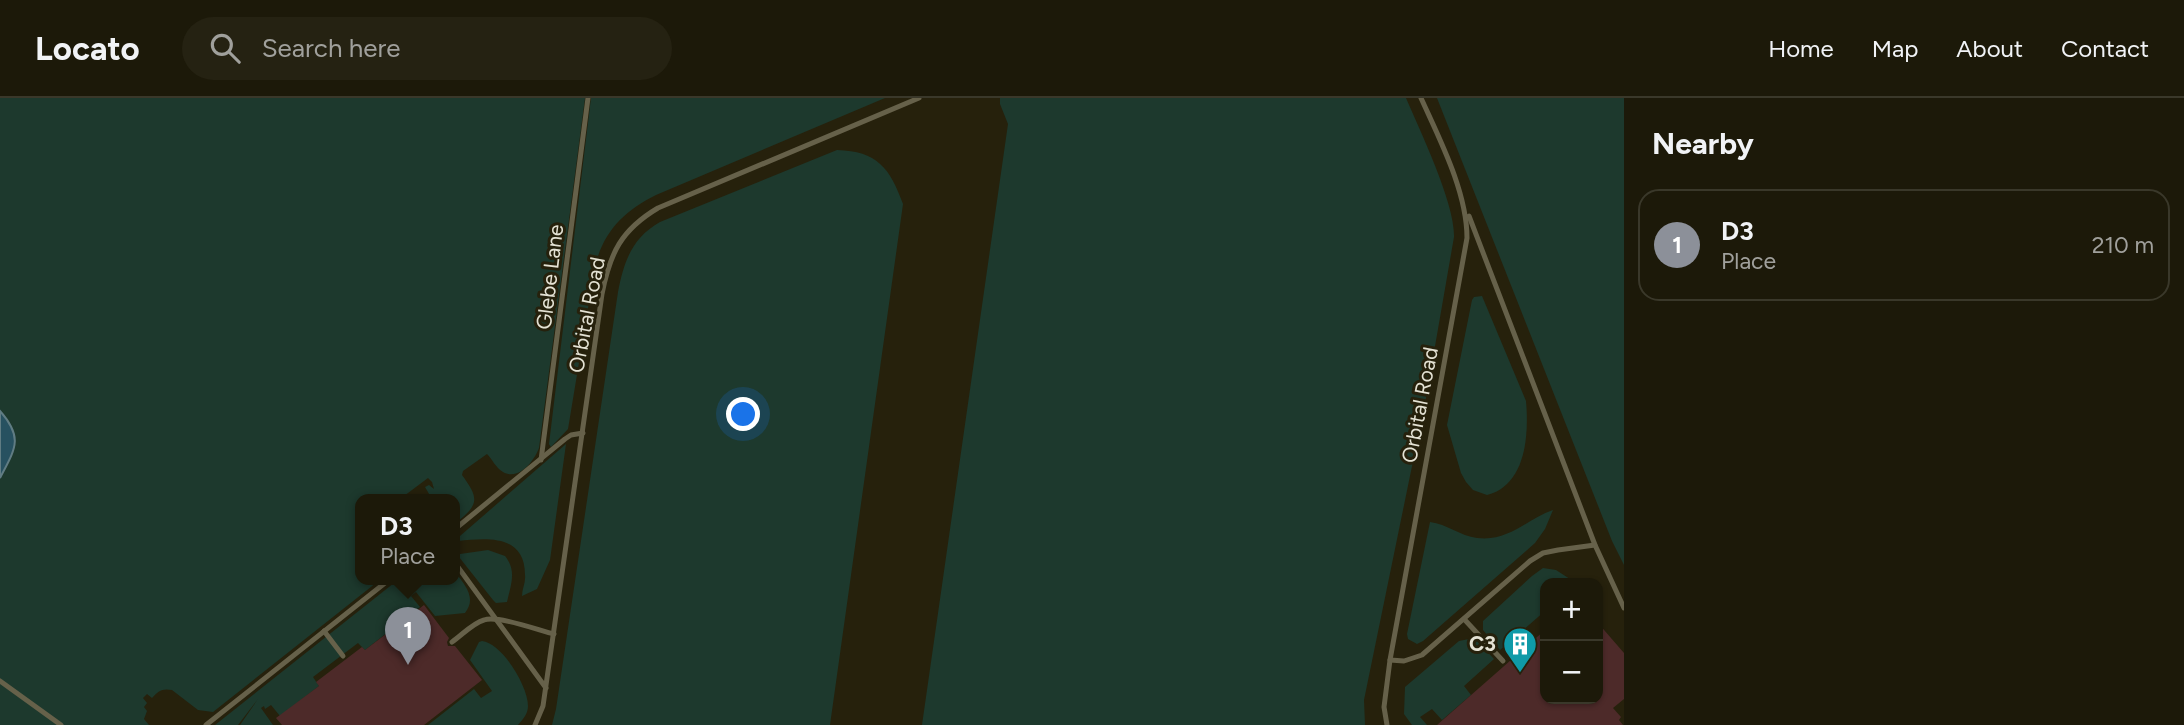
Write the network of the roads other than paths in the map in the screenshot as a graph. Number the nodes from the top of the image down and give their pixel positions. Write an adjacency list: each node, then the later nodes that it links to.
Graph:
1 (588, 98): 6 (lane, Glebe Lane)
2 (919, 98): 5 (lane, Orbital Road)
3 (1421, 98): 4 (lane, Orbital Road)
4 (1460, 194): 8 (lane); 18 (lane, Orbital Road)
5 (583, 433): 6 (lane); 15 (lane, Orbital Road)
6 (541, 460): 7 (lane)
7 (460, 525)
8 (1595, 545): 11 (lane); 13 (lane)
9 (460, 570): 12 (lane)
10 (382, 585): 14 (lane)
11 (1624, 608)
12 (496, 618): 15 (lane); 16 (lane); 21 (lane)
13 (1464, 619): 18 (lane); 19 (lane)
14 (324, 631): 17 (lane); 23 (lane)
15 (554, 634): 21 (lane, Orbital Road)
16 (453, 642)
17 (343, 656)
18 (1390, 660): 25 (lane, Orbital Road)
19 (1503, 661)
20 (0, 681): 22 (lane)
21 (546, 688): 24 (lane, Orbital Road)
22 (61, 725)
23 (206, 725)
24 (535, 725)
25 (1387, 725)

